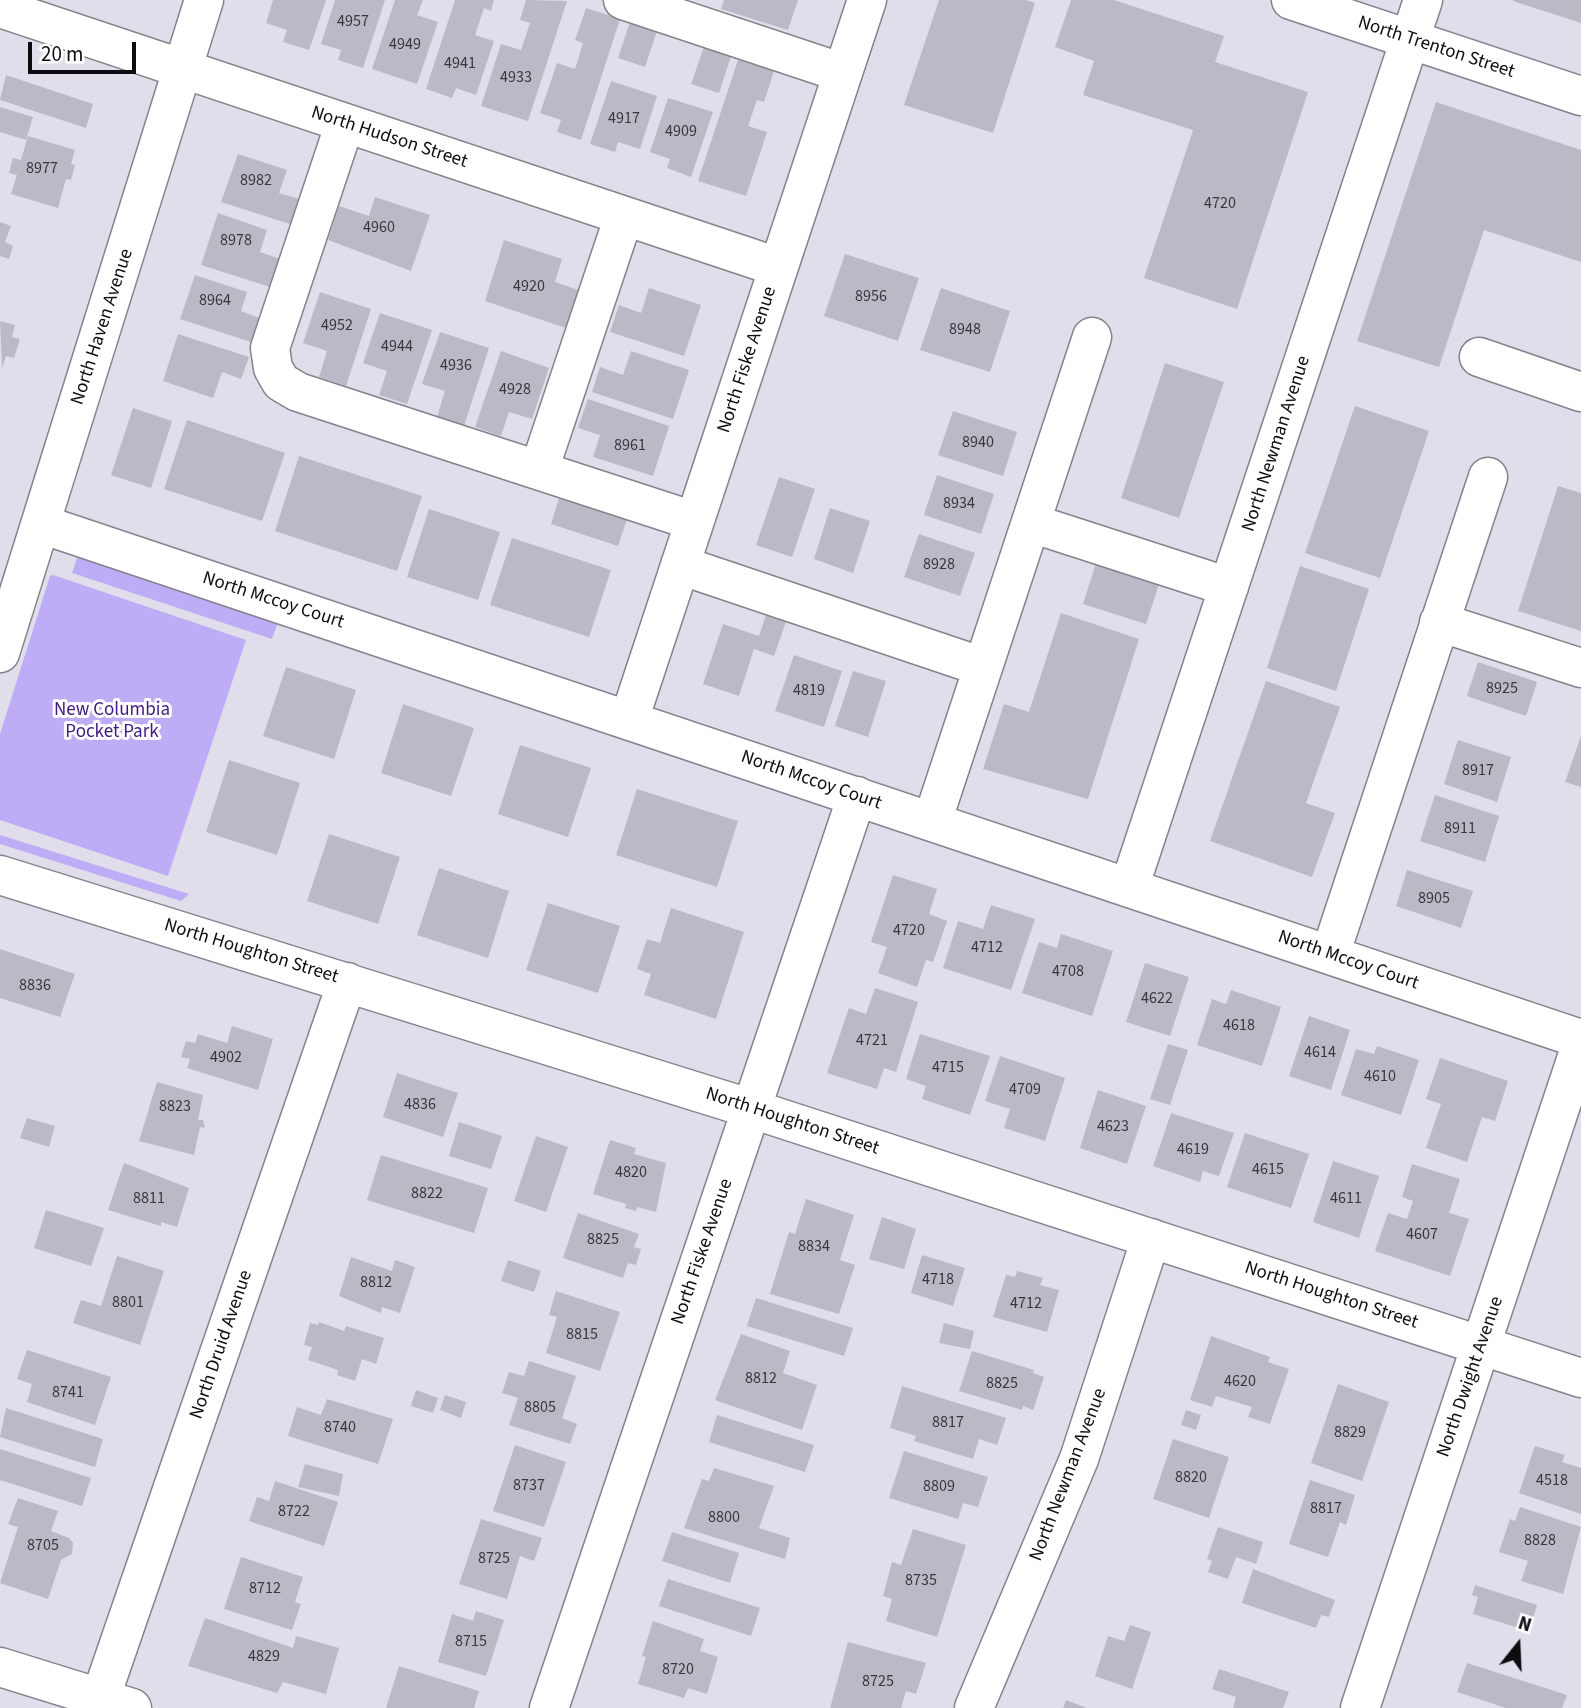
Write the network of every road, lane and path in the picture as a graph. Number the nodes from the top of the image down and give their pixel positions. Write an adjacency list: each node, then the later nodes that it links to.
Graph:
1 (204, 0): 8 (street, North Haven Avenue)
2 (623, 0): 9 (street)
3 (867, 0): 9 (street, North Fiske Avenue)
4 (1291, 0): 7 (street, North Trenton Street)
5 (1423, 0): 7 (street, North Newman Avenue)
6 (0, 8): 8 (street, North Hudson Street)
7 (1410, 40): 10 (street, North Trenton Street); 23 (street, North Newman Avenue)
8 (184, 69): 11 (street, North Hudson Street); 21 (street, North Haven Avenue)
9 (843, 73): 13 (street, North Fiske Avenue)
10 (1581, 96)
11 (345, 123): 12 (street, North Hudson Street); 17 (street)
12 (624, 216): 13 (street, North Hudson Street); 17 (street)
13 (778, 267): 19 (street, North Fiske Avenue)
14 (1092, 337): 20 (street)
15 (1479, 358): 16 (street)
16 (1581, 392)
17 (539, 470): 19 (street)
18 (1488, 477): 24 (street)
19 (694, 521): 22 (street, North Fiske Avenue)
20 (1031, 523): 23 (street); 26 (street)
21 (41, 524): 25 (street, North Haven Avenue); 28 (street, North Mccoy Court)
22 (680, 565): 26 (street); 28 (street, North Fiske Avenue)
23 (1229, 587): 32 (street, North Newman Avenue)
24 (1439, 622): 27 (street); 33 (street)
25 (0, 653)
26 (983, 667): 30 (street)
27 (1581, 668)
28 (629, 720): 29 (street, North Mccoy Court)
29 (857, 796): 30 (street, North Mccoy Court); 37 (street, North Fiske Avenue)
30 (932, 822): 32 (street, North Mccoy Court)
31 (0, 875): 34 (street, North Houghton Street)
32 (1129, 888): 33 (street, North Mccoy Court)
33 (1330, 955): 35 (street, North Mccoy Court)
34 (347, 982): 37 (street, North Houghton Street); 42 (street, North Druid Avenue)
35 (1581, 1039)
36 (1581, 1045): 39 (street, North Dwight Avenue)
37 (752, 1109): 38 (street, North Houghton Street); 43 (street, North Fiske Avenue)
38 (1151, 1238): 39 (street, North Houghton Street); 44 (street, North Newman Avenue)
39 (1482, 1345): 40 (street, North Houghton Street); 45 (street, North Dwight Avenue)
40 (1581, 1378)
41 (0, 1667): 42 (street)
42 (110, 1705)
43 (549, 1708)
44 (974, 1708)
45 (1360, 1708)

